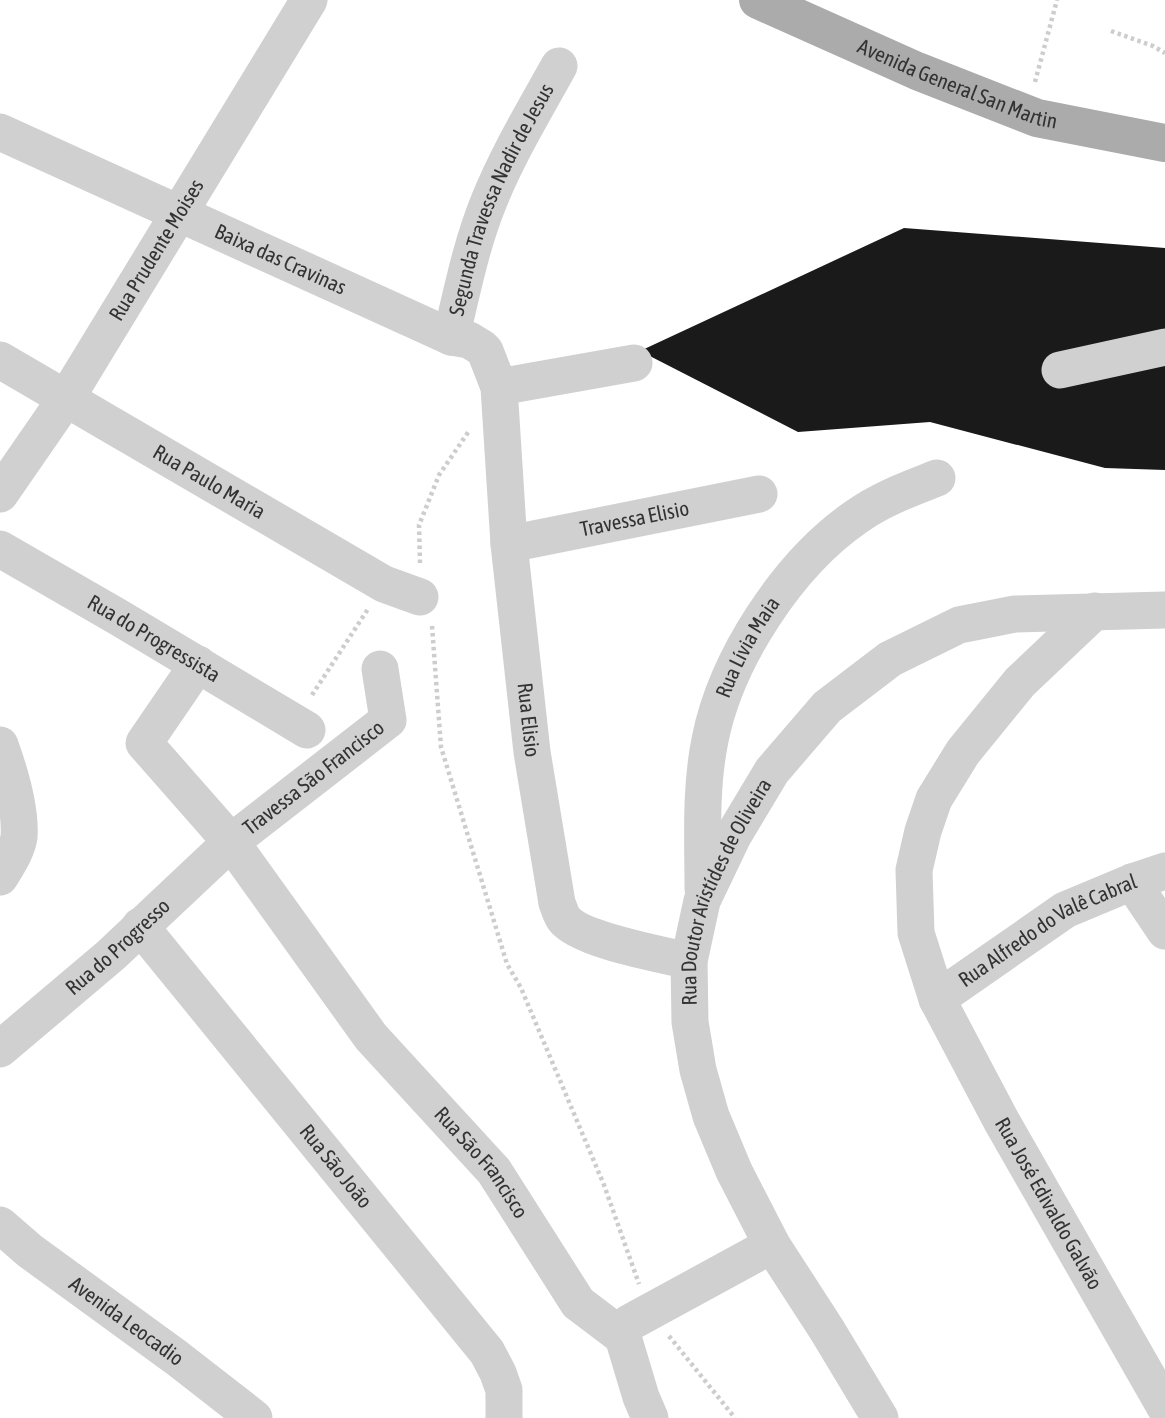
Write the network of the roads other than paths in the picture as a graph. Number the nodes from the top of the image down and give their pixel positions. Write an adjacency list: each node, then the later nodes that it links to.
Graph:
1 (309, 0): 6 (street, Rua Prudente Moises)
2 (758, 0): 5 (main road, Avenida General San Martin)
3 (559, 66): 7 (street, Segunda Travessa Nadir de Jesus)
4 (0, 132): 6 (street, Baixa das Cravinas)
5 (1165, 143)
6 (180, 214): 7 (street, Baixa das Cravinas); 13 (street, Rua Prudente Moises)
7 (451, 337): 12 (street, Baixa das Cravinas)
8 (1165, 347): 11 (street)
9 (0, 360): 13 (street, Rua Paulo Maria)
10 (634, 363): 12 (street)
11 (1060, 370)
12 (493, 371): 17 (street, Rua Elisio)
13 (66, 397): 15 (street, Rua Prudente Moises); 19 (street, Rua Paulo Maria)
14 (937, 478): 29 (street, Rua Lívia Maia)
15 (0, 494)
16 (759, 494): 17 (street, Travessa Elisio)
17 (509, 544): 32 (street, Rua Elisio)
18 (0, 549): 22 (street, Rua do Progressista)
19 (421, 597)
20 (1165, 610): 21 (street, Rua Doutor Aristídes de Oliveira)
21 (1095, 611): 29 (street, Rua Doutor Aristídes de Oliveira); 33 (street, Rua José Edivaldo Galvão)
22 (198, 664): 24 (street, Rua do Progressista); 26 (street, Rua São Francisco)
23 (380, 669): 26 (street, Travessa São Francisco)
24 (300, 726)
25 (0, 745): 28 (street)
26 (231, 842): 30 (street, Rua do Progresso); 37 (street, Rua São Francisco)
27 (1149, 876): 31 (street); 33 (street, Rua Alfredo do Valê Cabral)
28 (0, 877)
29 (702, 901): 32 (street, Rua Doutor Aristídes de Oliveira)
30 (140, 926): 34 (street, Rua do Progresso); 40 (street, Rua São João)
31 (1165, 931)
32 (688, 961): 36 (street, Rua Doutor Aristídes de Oliveira)
33 (937, 999): 38 (street, Rua José Edivaldo Galvão)
34 (0, 1049)
35 (0, 1224): 39 (street, Avenida Leocadio)
36 (772, 1245): 37 (street); 42 (street, Rua Doutor Aristídes de Oliveira)
37 (623, 1337): 41 (street)
38 (1165, 1407)
39 (254, 1418)
40 (504, 1418)
41 (650, 1418)
42 (880, 1418)

